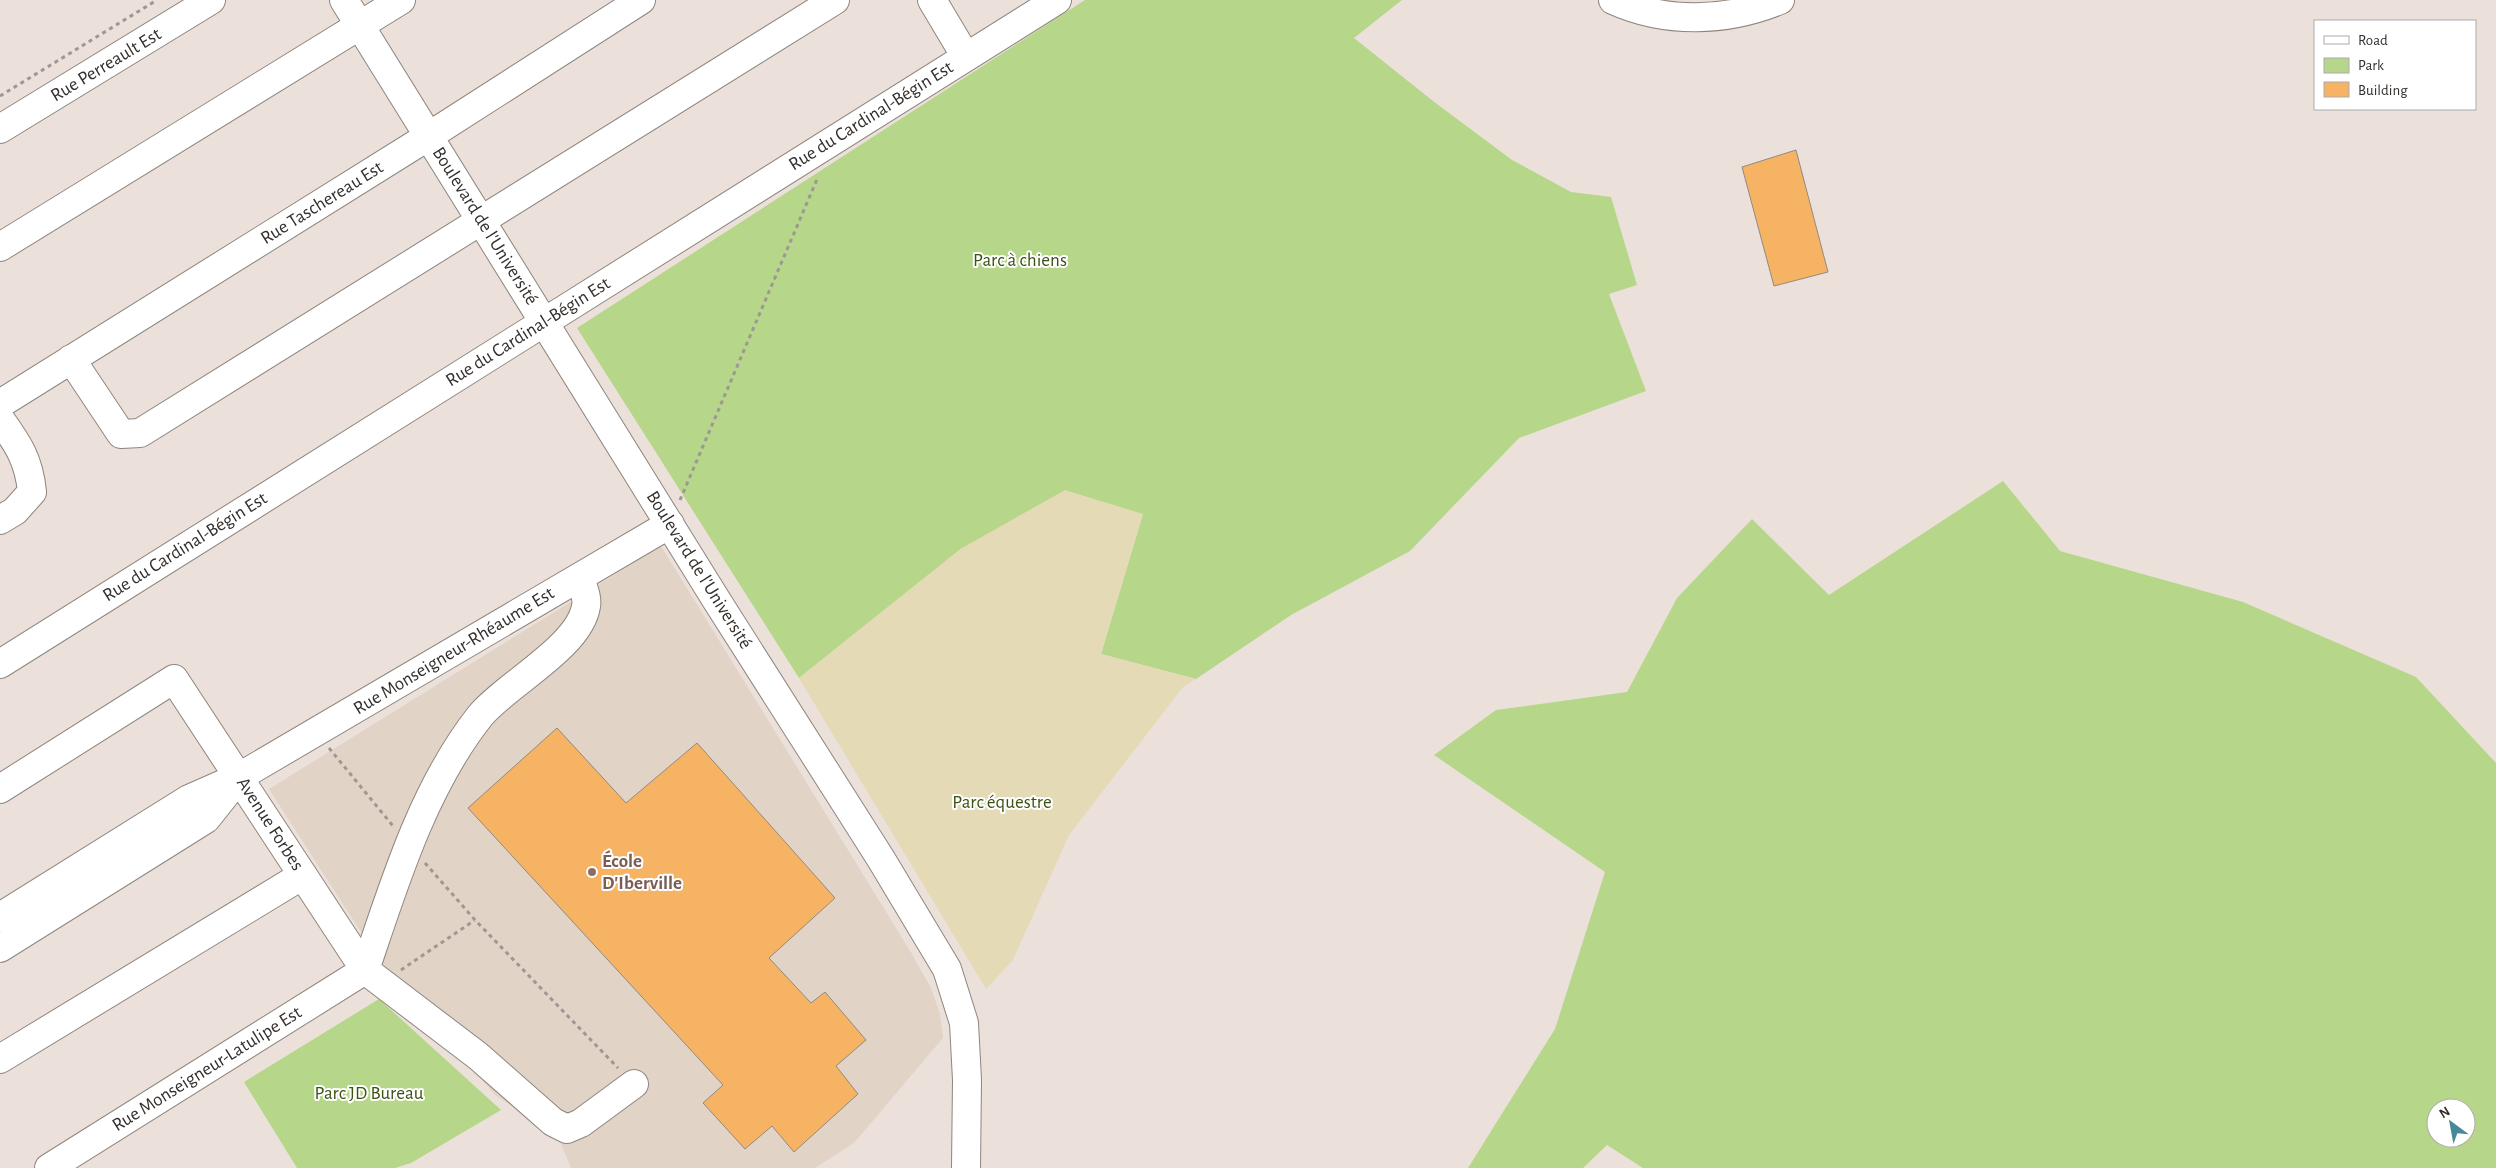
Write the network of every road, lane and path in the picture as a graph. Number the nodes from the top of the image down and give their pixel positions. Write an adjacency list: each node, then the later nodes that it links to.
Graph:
1 (157, 0): 13 (path)
2 (211, 0): 14 (street, Rue Perreault Est)
3 (344, 0): 11 (street, Boulevard de l'Université)
4 (400, 0): 11 (street)
5 (641, 0): 15 (street, Rue Taschereau Est)
6 (835, 0): 17 (street)
7 (932, 0): 12 (street)
8 (1057, 0): 12 (street, Rue du Cardinal-Bégin Est)
9 (1613, 0): 10 (street)
10 (1780, 0)
11 (360, 26): 15 (street, Boulevard de l'Université); 18 (street)
12 (966, 57): 19 (street, Rue du Cardinal-Bégin Est)
13 (0, 96)
14 (0, 129)
15 (429, 136): 17 (street, Boulevard de l'Université); 20 (street, Rue Taschereau Est)
16 (819, 176): 24 (path)
17 (482, 220): 19 (street, Boulevard de l'Université); 20 (street)
18 (0, 247)
19 (546, 321): 24 (street, Boulevard de l'Université); 26 (street, Rue du Cardinal-Bégin Est)
20 (72, 359): 21 (street, Rue Taschereau Est)
21 (0, 404)
22 (0, 419): 23 (street)
23 (0, 520)
24 (670, 524): 25 (street, Rue Monseigneur-Rhéaume Est); 39 (street, Boulevard de l'Université)
25 (580, 577): 27 (street, Rue Monseigneur-Rhéaume Est); 30 (street)
26 (0, 664)
27 (316, 732): 28 (street, Rue Monseigneur-Rhéaume Est); 30 (path)
28 (239, 777): 29 (street, Avenue Forbes); 31 (street, Avenue Forbes); 32 (street, Rue Monseigneur-Rhéaume Est); 34 (street, Rue Monseigneur-Rhéaume Est)
29 (0, 789)
30 (410, 847): 33 (path); 35 (street)
31 (303, 875): 35 (street, Avenue Forbes); 36 (street)
32 (0, 917)
33 (475, 920): 35 (path); 37 (path)
34 (0, 948)
35 (373, 976): 37 (street, Avenue Forbes); 38 (street, Rue Monseigneur-Latulipe Est)
36 (0, 1059)
37 (634, 1084)
38 (49, 1168)
39 (966, 1168)

